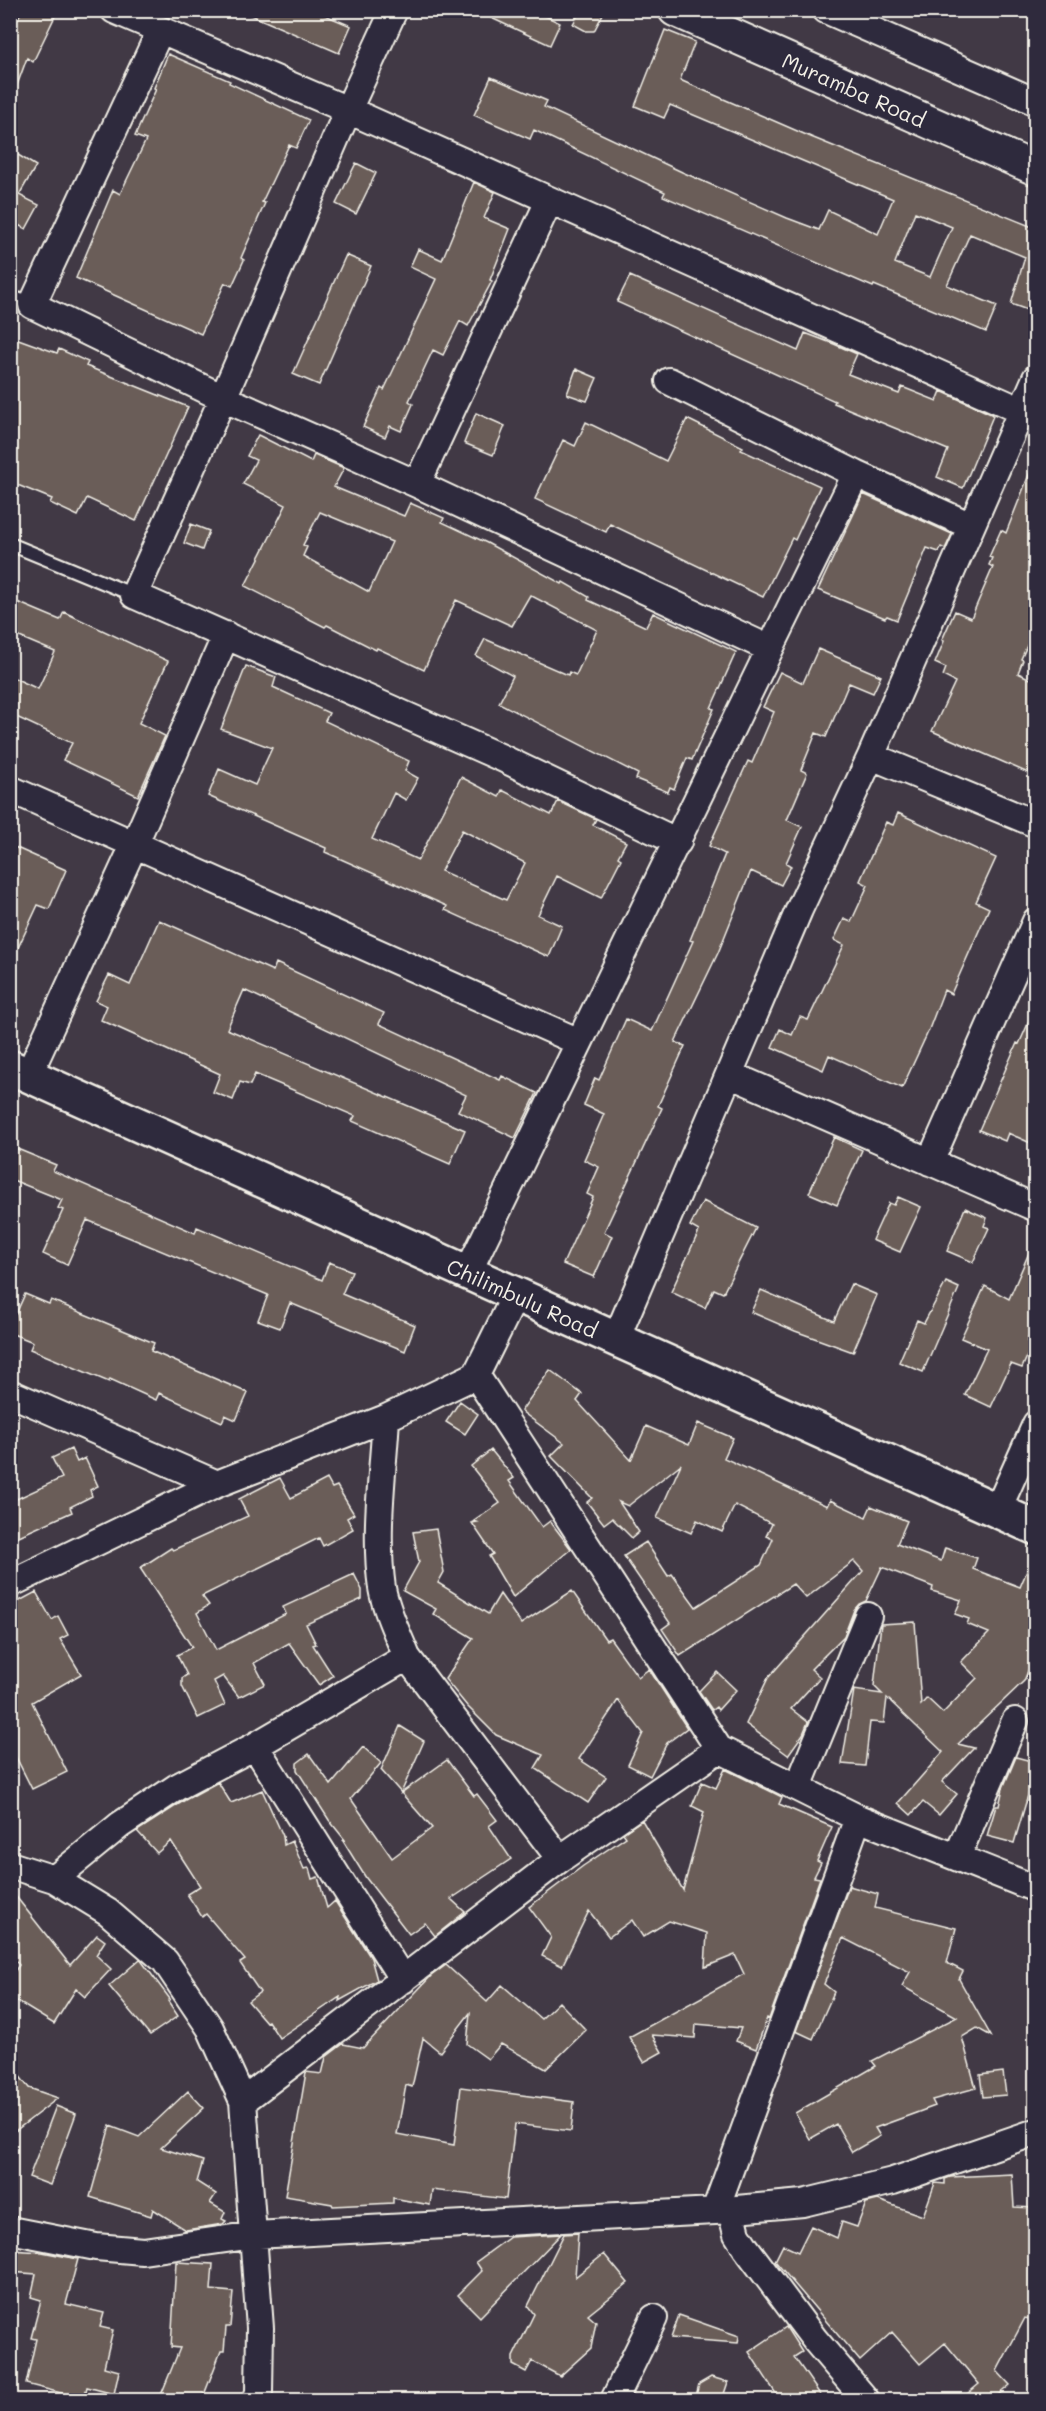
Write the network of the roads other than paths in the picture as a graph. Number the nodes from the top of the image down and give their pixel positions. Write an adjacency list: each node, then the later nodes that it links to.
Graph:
1 (114, 10): 5 (street)
2 (394, 10): 7 (street)
3 (675, 10): 8 (street, Muramba Road)
4 (826, 10): 6 (street)
5 (160, 31): 7 (street); 10 (street)
6 (1035, 102)
7 (348, 110): 9 (street); 13 (street)
8 (1035, 169)
9 (549, 201): 14 (street); 16 (street)
10 (21, 300): 13 (street)
11 (1035, 378): 14 (street)
12 (669, 381): 15 (street)
13 (223, 399): 16 (street); 19 (street)
14 (1022, 411): 17 (street)
15 (856, 474): 17 (street); 21 (street)
16 (417, 484): 21 (street)
17 (972, 526): 22 (street)
18 (10, 544): 19 (lane)
19 (134, 595): 20 (street)
20 (226, 635): 25 (street); 26 (street)
21 (770, 649): 25 (street)
22 (871, 756): 24 (street); 30 (street)
23 (10, 789): 26 (street)
24 (1035, 824)
25 (678, 842): 28 (street)
26 (135, 843): 28 (street); 29 (street)
27 (1035, 921): 31 (street)
28 (579, 1042): 33 (street)
29 (20, 1071): 33 (main road, Chilimbulu Road)
30 (729, 1074): 31 (street); 35 (street)
31 (930, 1162): 32 (street)
32 (1035, 1208)
33 (468, 1272): 34 (main road, Chilimbulu Road)
34 (516, 1294): 35 (main road, Chilimbulu Road); 36 (street)
35 (616, 1339): 41 (main road, Chilimbulu Road)
36 (476, 1375): 38 (street); 48 (street)
37 (10, 1393): 40 (street)
38 (386, 1418): 40 (street); 45 (street)
39 (1035, 1424): 41 (street)
40 (218, 1484): 43 (street)
41 (997, 1511): 42 (main road, Chilimbulu Road)
42 (1035, 1528)
43 (10, 1584)
44 (868, 1616): 49 (street)
45 (407, 1657): 47 (street); 52 (street)
46 (1015, 1721): 51 (street)
47 (255, 1746): 54 (street); 56 (street)
48 (719, 1749): 49 (street); 52 (street)
49 (798, 1787): 50 (street)
50 (858, 1818): 51 (street); 59 (street)
51 (957, 1857): 55 (street)
52 (560, 1859): 56 (street)
53 (10, 1865): 54 (street)
54 (54, 1879): 57 (street)
55 (1035, 1889)
56 (403, 1980): 57 (street)
57 (243, 2101): 61 (street)
58 (1035, 2132): 59 (street)
59 (723, 2210): 61 (street); 65 (street)
60 (10, 2229): 61 (street)
61 (254, 2235): 63 (street)
62 (654, 2318): 64 (street)
63 (264, 2398)
64 (614, 2400)
65 (866, 2400)

